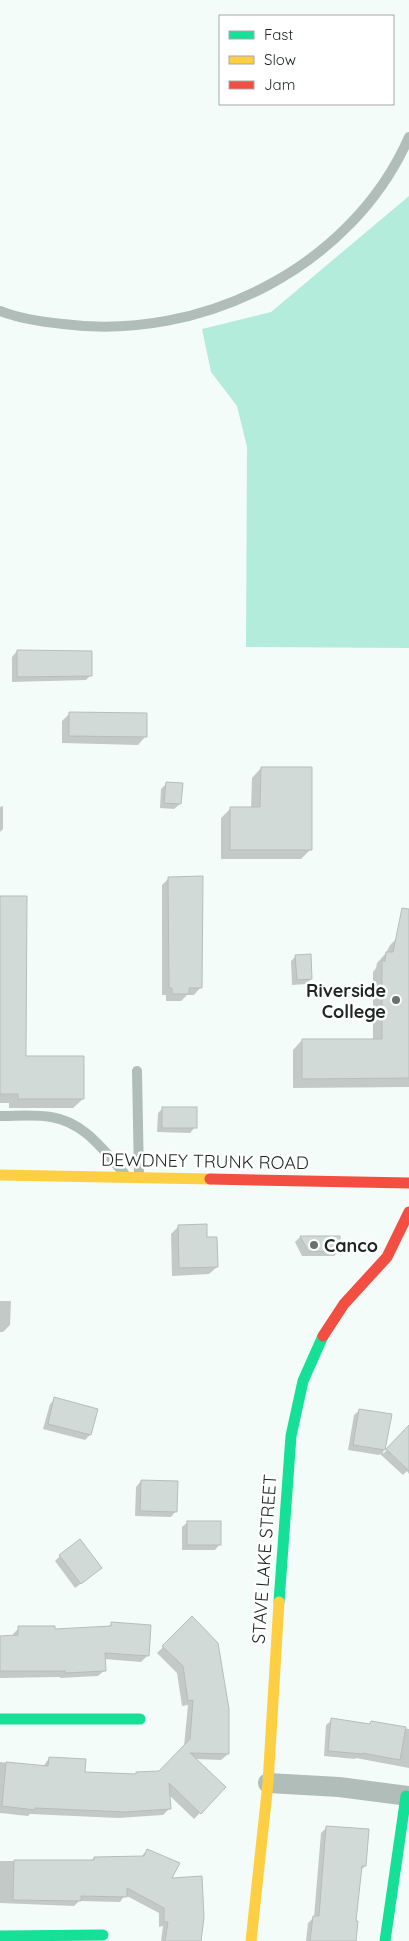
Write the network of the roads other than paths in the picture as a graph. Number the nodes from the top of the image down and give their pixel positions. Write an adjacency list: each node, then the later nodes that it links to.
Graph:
1 (409, 137): 2 (lane)
2 (0, 311)
3 (138, 1071): 6 (lane)
4 (0, 1116): 6 (lane)
5 (0, 1175): 6 (main road, DEWDNEY TRUNK ROAD)
6 (134, 1177): 7 (main road, DEWDNEY TRUNK ROAD)
7 (409, 1183)
8 (409, 1212): 10 (main road, STAVE LAKE STREET)
9 (409, 1239): 10 (main road)
10 (387, 1257): 13 (main road, STAVE LAKE STREET)
11 (0, 1719): 12 (main road)
12 (140, 1719)
13 (268, 1783): 14 (street); 17 (main road, STAVE LAKE STREET)
14 (408, 1796): 18 (main road)
15 (0, 1936): 16 (main road)
16 (103, 1936)
17 (251, 1941)
18 (385, 1941)

